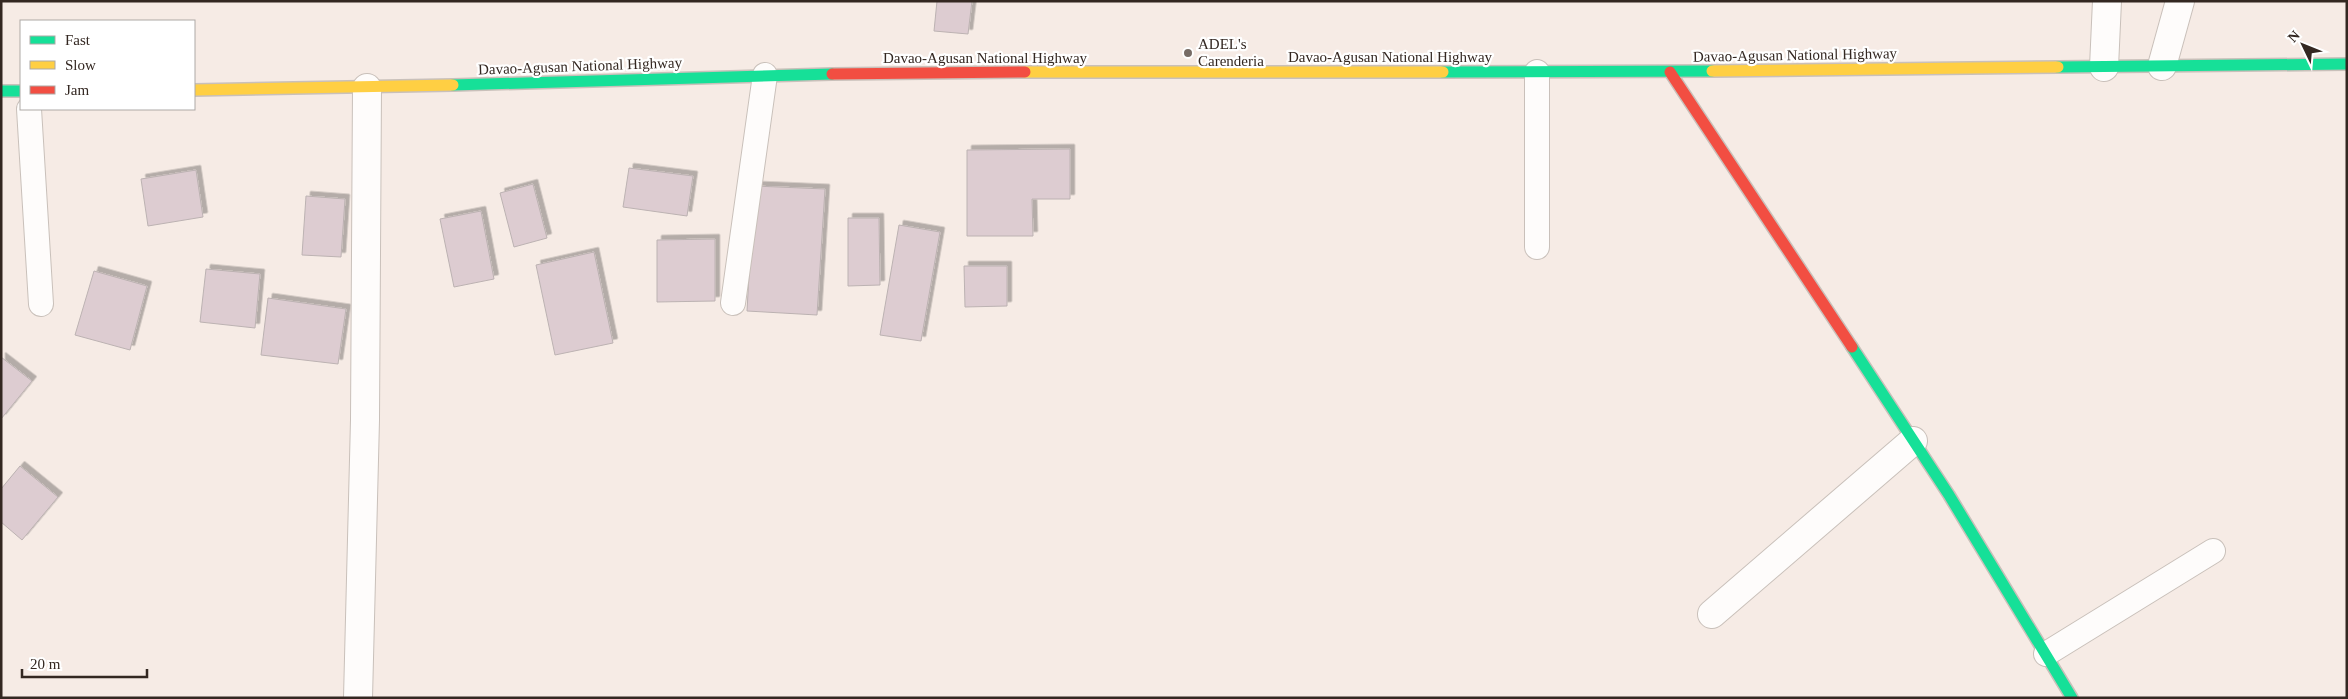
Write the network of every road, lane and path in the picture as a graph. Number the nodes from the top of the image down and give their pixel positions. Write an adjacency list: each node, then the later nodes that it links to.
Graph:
1 (2107, 1): 5 (street)
2 (2180, 1): 4 (street)
3 (2347, 64): 4 (main road, Davao-Agusan National Highway)
4 (2162, 66): 5 (main road, Davao-Agusan National Highway)
5 (2104, 67): 7 (main road, Davao-Agusan National Highway)
6 (1537, 72): 7 (main road, Davao-Agusan National Highway); 8 (main road, Davao-Agusan National Highway); 14 (lane)
7 (1670, 72): 17 (main road)
8 (765, 75): 9 (main road, Davao-Agusan National Highway); 15 (lane)
9 (367, 88): 10 (main road, Davao-Agusan National Highway); 21 (street)
10 (195, 90)
11 (1, 91): 12 (main road)
12 (20, 91)
13 (29, 110): 16 (lane)
14 (1537, 247)
15 (733, 303)
16 (41, 304)
17 (1913, 441): 19 (street); 20 (main road)
18 (2213, 551): 20 (lane)
19 (1712, 614)
20 (2046, 654): 22 (main road)
21 (358, 698)
22 (2072, 698)

